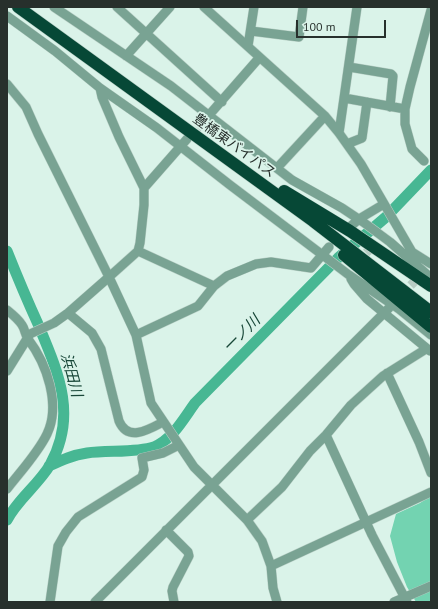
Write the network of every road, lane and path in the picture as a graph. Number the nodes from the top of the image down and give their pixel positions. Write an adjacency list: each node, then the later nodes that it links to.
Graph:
1 (18, 7): 28 (highway, 豊橋東バイパス)
2 (54, 7): 14 (street)
3 (117, 7): 12 (street)
4 (170, 7): 12 (street)
5 (204, 7): 13 (street)
6 (254, 7): 11 (street)
7 (303, 7): 11 (street)
8 (357, 7): 16 (street)
9 (431, 10): 23 (street)
10 (7, 16): 18 (street)
11 (251, 31): 13 (street)
12 (146, 32): 14 (street); 20 (street)
13 (248, 46): 15 (street)
14 (126, 56): 24 (street)
15 (259, 58): 20 (street); 25 (street)
16 (349, 67): 19 (street); 22 (street)
17 (7, 84): 44 (street)
18 (100, 88): 28 (street); 32 (street)
19 (344, 98): 21 (street); 27 (street)
20 (222, 102): 24 (street)
21 (367, 102): 22 (street); 29 (street)
22 (390, 107): 23 (street)
23 (405, 109): 30 (street)
24 (209, 115): 26 (street); 31 (street)
25 (325, 116): 27 (street); 31 (street)
26 (203, 122)
27 (339, 133): 29 (street)
28 (186, 139): 32 (street); 36 (highway); 38 (highway, 豊橋東バイパス); 40 (street)
29 (346, 144): 33 (street)
30 (424, 161)
31 (277, 168): 34 (street)
32 (144, 188): 39 (street)
33 (384, 204): 34 (street); 35 (street)
34 (361, 221): 36 (street); 37 (street)
35 (396, 224): 37 (street); 42 (street)
36 (351, 229): 37 (highway)
37 (378, 241): 45 (street); 47 (highway)
38 (334, 245): 40 (street); 41 (highway)
39 (138, 251): 44 (street); 46 (street)
40 (324, 256): 43 (street); 46 (street)
41 (354, 261): 43 (street); 50 (highway); 52 (highway)
42 (430, 266)
43 (346, 273): 49 (street); 54 (street)
44 (109, 277): 51 (street); 53 (street)
45 (431, 278)
46 (214, 286): 53 (street)
47 (431, 286)
48 (7, 310): 55 (street)
49 (386, 310): 56 (street); 63 (street)
50 (431, 312)
51 (68, 313): 55 (street); 59 (street)
52 (431, 327)
53 (136, 335): 59 (street)
54 (431, 335)
55 (28, 336): 57 (street); 64 (street)
56 (429, 350): 58 (street)
57 (7, 371)
58 (387, 373): 60 (street); 62 (street)
59 (164, 424): 61 (street)
60 (326, 435): 66 (street); 67 (street)
61 (178, 445): 63 (street); 72 (street)
62 (431, 473)
63 (212, 485): 66 (street); 68 (street)
64 (7, 489)
65 (431, 492): 67 (street)
66 (247, 520): 69 (street)
67 (366, 522): 69 (street); 71 (street)
68 (166, 530): 73 (street); 74 (street)
69 (272, 566): 75 (street)
70 (431, 586): 71 (street)
71 (406, 600): 76 (street)
72 (50, 602)
73 (95, 602)
74 (174, 602)
75 (277, 602)
76 (394, 602)

